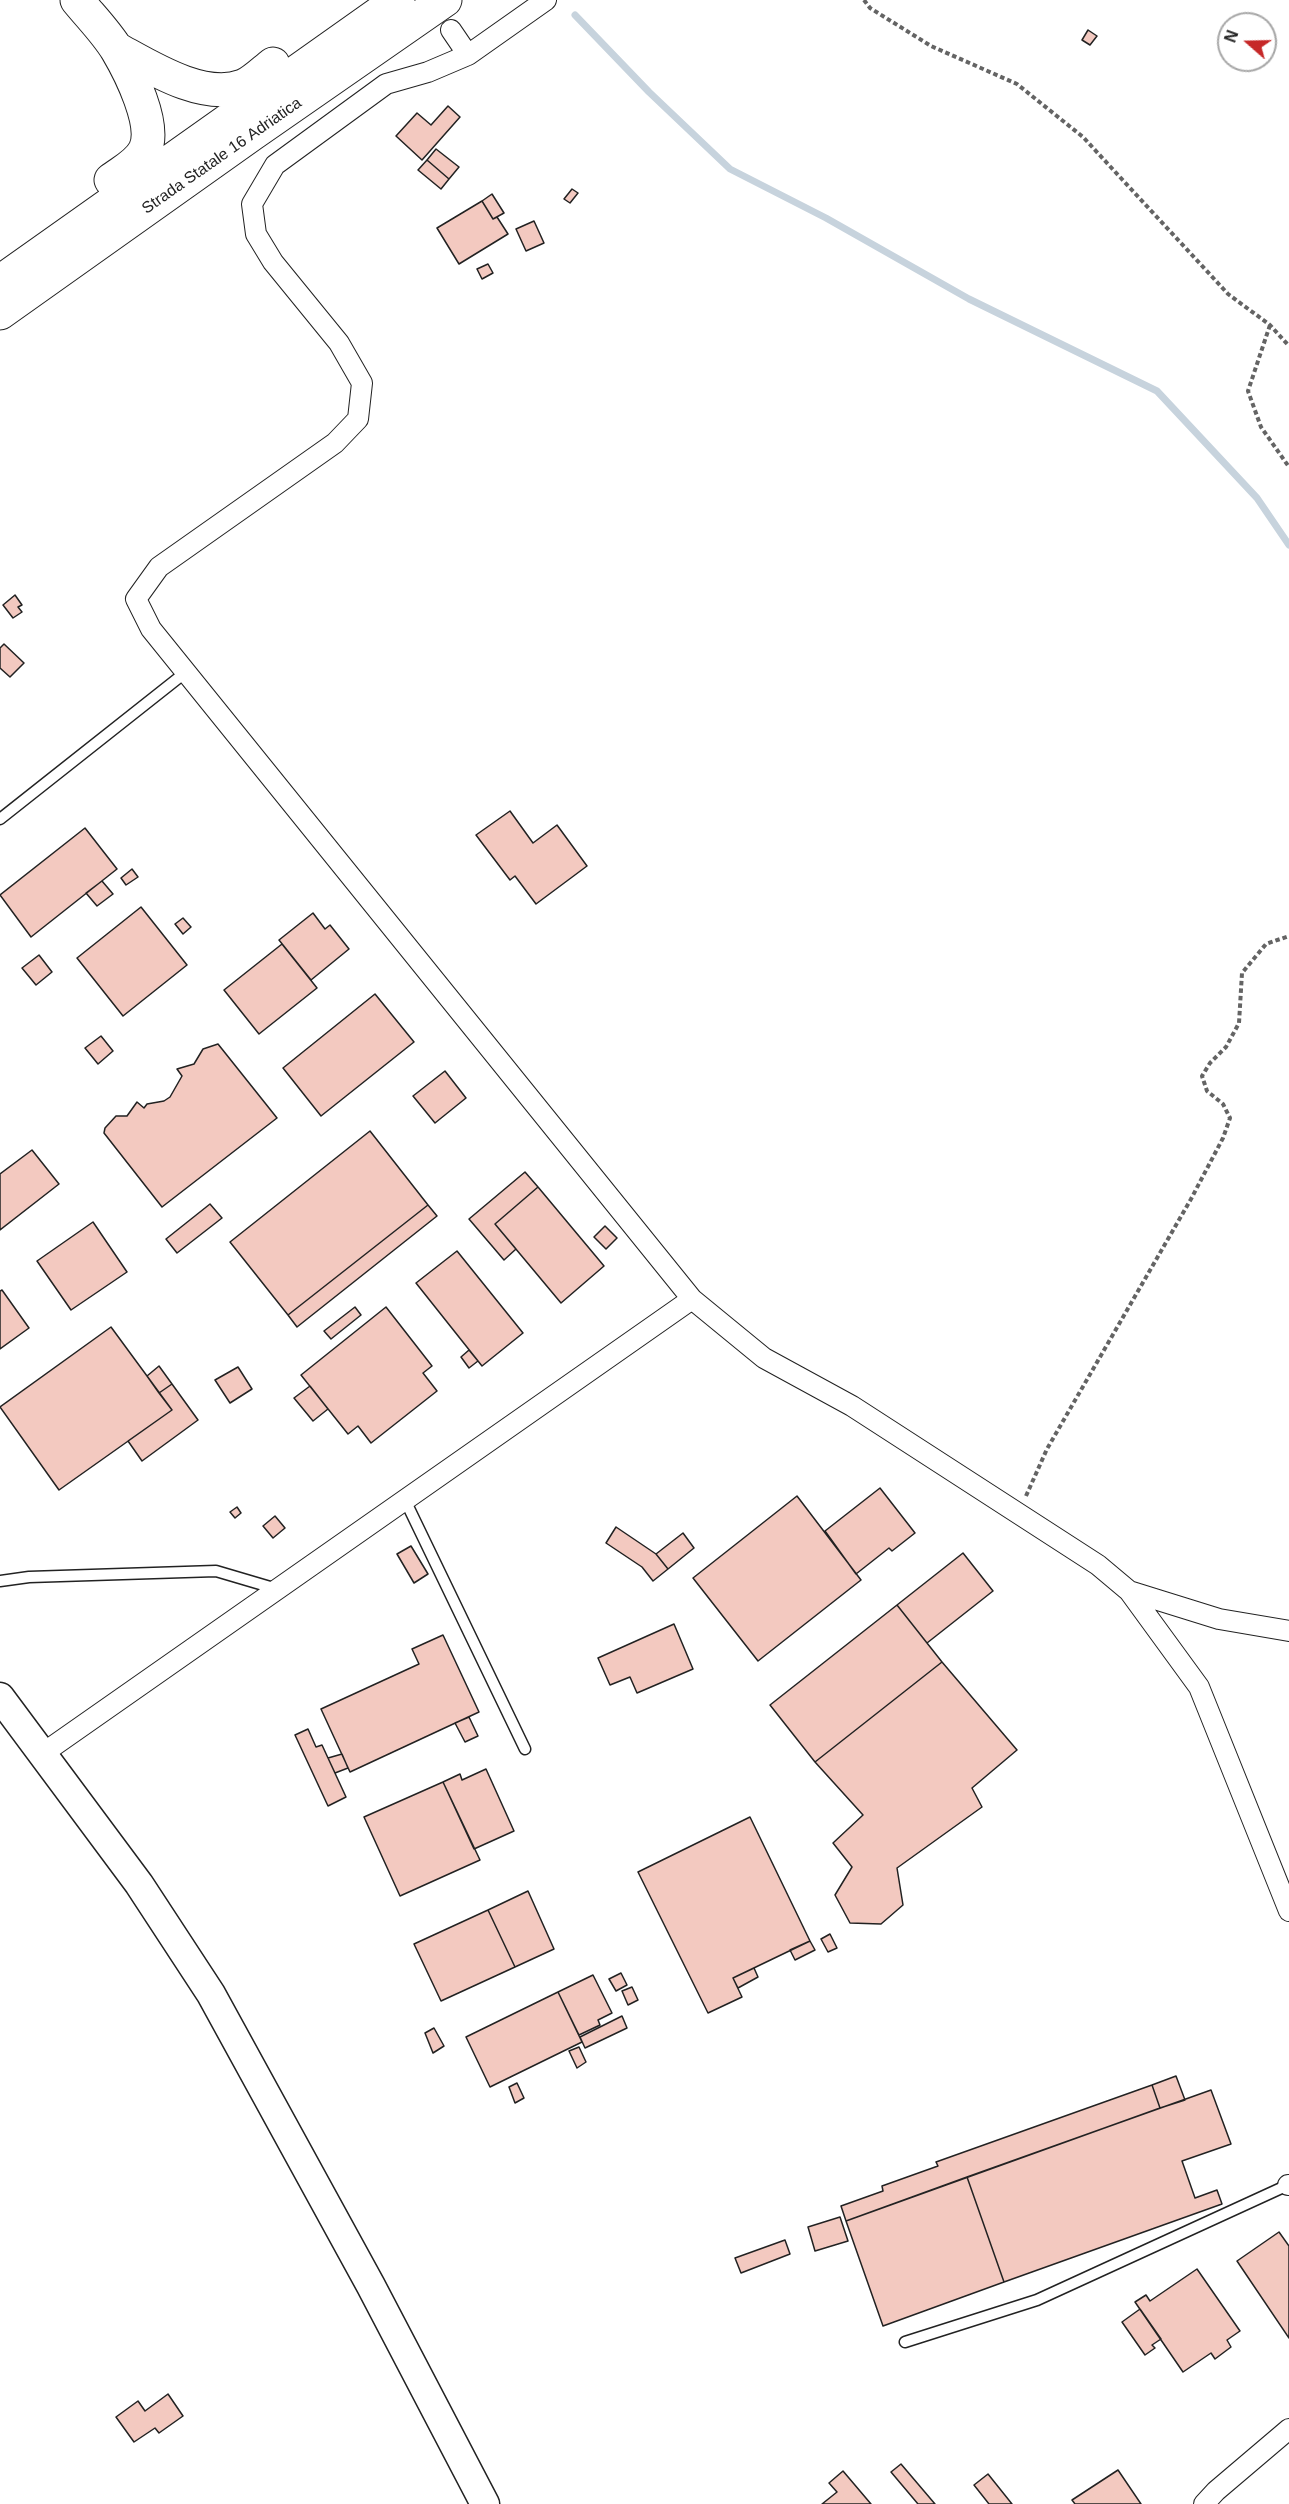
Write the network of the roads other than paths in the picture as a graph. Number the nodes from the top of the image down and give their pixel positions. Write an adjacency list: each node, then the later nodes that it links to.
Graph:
1 (76, 0): 6 (highway)
2 (388, 0): 6 (highway)
3 (398, 0): 9 (highway, Strada Statale 16 Adriatica)
4 (546, 0): 7 (street)
5 (448, 15): 7 (street); 10 (highway, Strada Statale 16 Adriatica)
6 (117, 50): 8 (highway)
7 (468, 55): 11 (street)
8 (0, 258)
9 (0, 282)
10 (0, 313)
11 (186, 672): 12 (lane); 13 (street)
12 (0, 819)
13 (692, 1299): 14 (street); 17 (street)
14 (405, 1500): 16 (street); 20 (lane)
15 (0, 1581): 16 (lane)
16 (278, 1589): 21 (street)
17 (1130, 1591): 18 (street); 22 (street)
18 (1289, 1631)
19 (0, 1697): 21 (main road)
20 (525, 1749)
21 (42, 1754): 26 (main road)
22 (1289, 1911)
23 (1289, 2185): 24 (lane)
24 (905, 2342)
25 (1289, 2429): 27 (street)
26 (485, 2504)
27 (1204, 2504)

